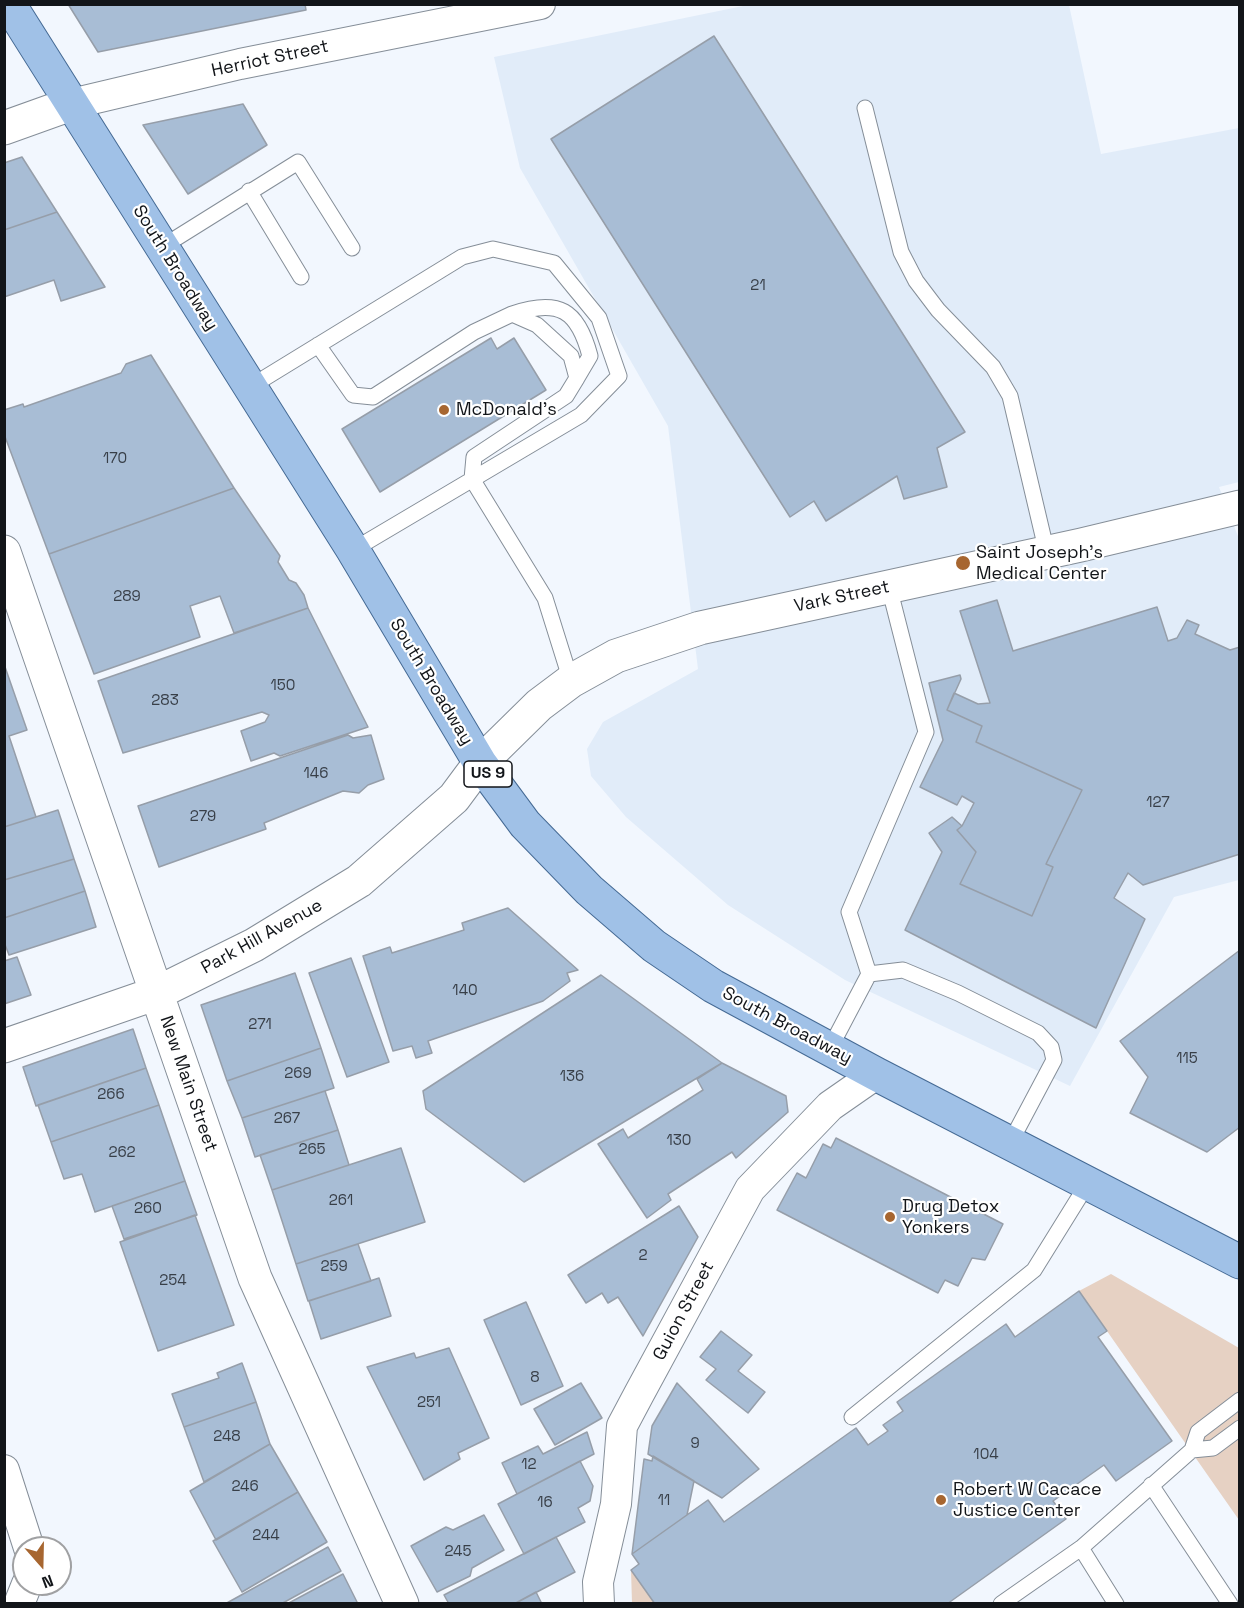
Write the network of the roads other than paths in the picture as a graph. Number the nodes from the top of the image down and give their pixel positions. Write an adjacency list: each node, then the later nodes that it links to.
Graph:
1 (9, 4): 3 (main road, South Broadway / US 9)
2 (540, 4): 3 (street, Herriot Street)
3 (72, 104): 5 (street, Herriot Street); 7 (main road, South Broadway / US 9)
4 (865, 108): 18 (lane)
5 (4, 128)
6 (249, 191): 7 (lane); 8 (lane); 9 (lane)
7 (162, 247): 13 (main road, South Broadway / US 9)
8 (352, 248)
9 (301, 277)
10 (512, 314): 11 (lane); 12 (lane); 12 (lane)
11 (318, 345): 13 (lane); 14 (lane)
12 (577, 378): 14 (lane)
13 (250, 387): 16 (main road, South Broadway / US 9)
14 (472, 479): 16 (lane); 20 (lane)
15 (1239, 507): 18 (street, Vark Street)
16 (353, 550): 21 (main road, South Broadway / US 9)
17 (4, 552): 23 (street, New Main Street)
18 (1047, 553): 19 (street, Vark Street)
19 (889, 587): 20 (street, Vark Street); 22 (lane)
20 (571, 681): 21 (street, Vark Street)
21 (480, 763): 23 (street, Park Hill Avenue); 25 (main road, South Broadway / US 9)
22 (869, 974): 25 (lane); 27 (lane)
23 (157, 993): 24 (street, Park Hill Avenue); 38 (street, New Main Street)
24 (4, 1046)
25 (829, 1050): 26 (main road, South Broadway / US 9)
26 (876, 1074): 27 (main road, South Broadway / US 9); 39 (street, Guion Street)
27 (1010, 1143): 28 (main road, South Broadway / US 9)
28 (1088, 1184): 29 (main road, South Broadway / US 9); 31 (lane)
29 (1239, 1262)
30 (1239, 1400): 33 (lane)
31 (852, 1417)
32 (1239, 1428): 33 (lane)
33 (1192, 1450): 35 (lane)
34 (4, 1470): 36 (street)
35 (1151, 1485): 37 (lane); 42 (lane)
36 (25, 1536)
37 (1081, 1548): 40 (lane); 41 (lane)
38 (402, 1604)
39 (599, 1604)
40 (1001, 1604)
41 (1116, 1604)
42 (1230, 1604)

